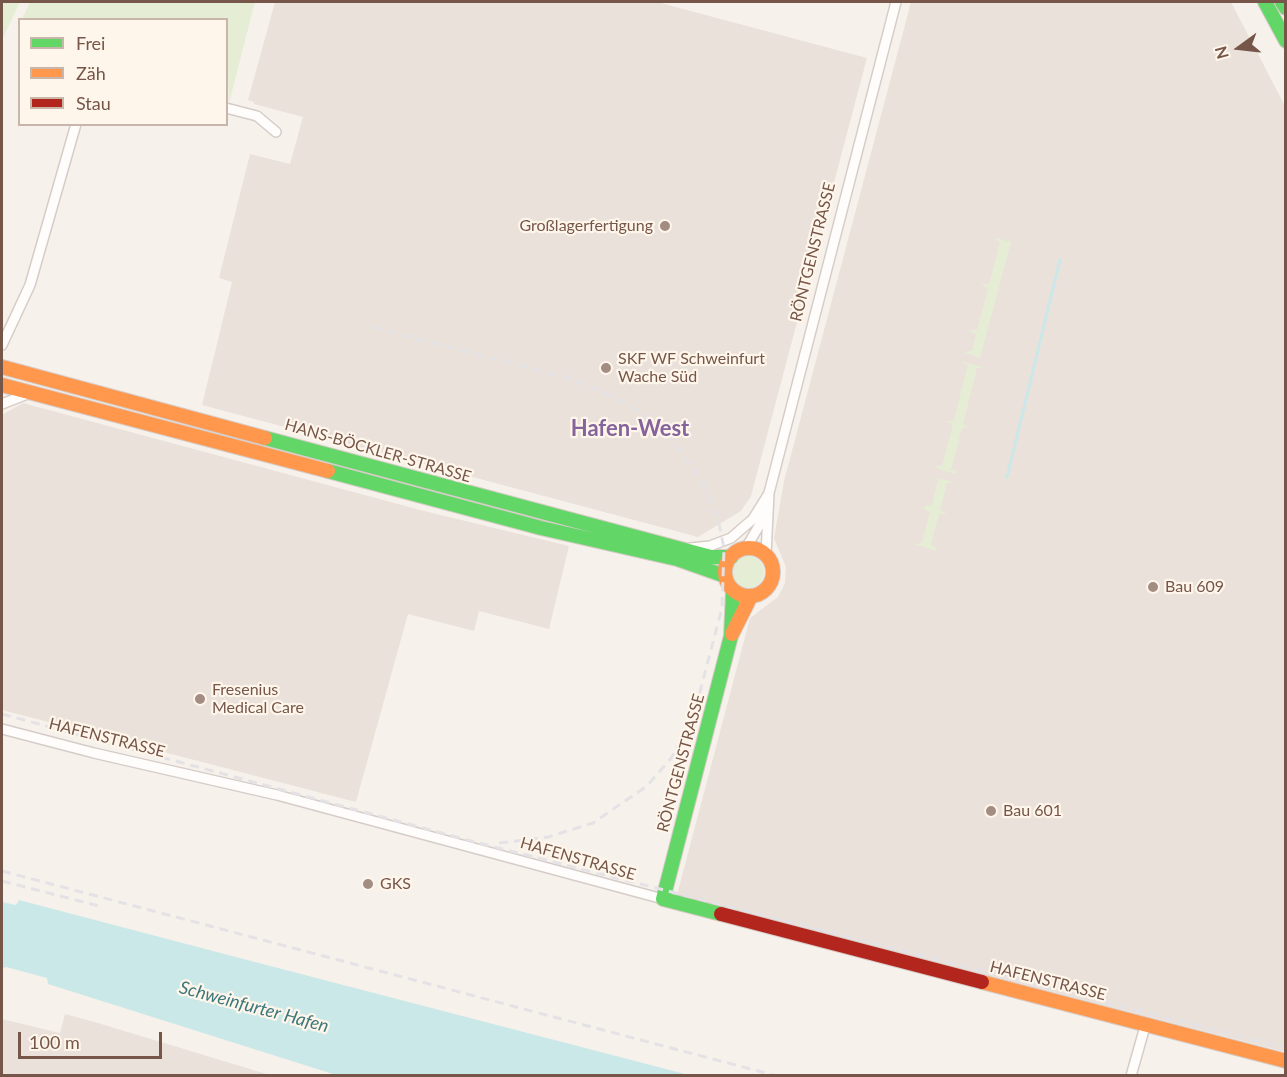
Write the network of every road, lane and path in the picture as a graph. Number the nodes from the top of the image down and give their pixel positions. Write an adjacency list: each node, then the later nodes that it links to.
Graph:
1 (896, 2): 18 (street, RÖNTGENSTRASSE)
2 (1265, 2): 5 (main road)
3 (1282, 2): 4 (main road)
4 (1286, 8)
5 (1286, 42)
6 (228, 109): 8 (street)
7 (75, 126): 9 (street)
8 (276, 132)
9 (2, 345)
10 (2, 367): 13 (main road, HANS-BÖCKLER-STRASSE)
11 (2, 385): 12 (main road, HANS-BÖCKLER-STRASSE)
12 (31, 392): 14 (street); 15 (main road, HANS-BÖCKLER-STRASSE)
13 (118, 398): 15 (street); 16 (main road, HANS-BÖCKLER-STRASSE)
14 (2, 404)
15 (114, 413): 17 (main road, HANS-BÖCKLER-STRASSE)
16 (272, 438): 17 (street, HANS-BÖCKLER-STRASSE); 19 (main road, HANS-BÖCKLER-STRASSE)
17 (268, 454): 19 (main road, HANS-BÖCKLER-STRASSE)
18 (769, 493): 20 (street, RÖNTGENSTRASSE); 24 (street)
19 (473, 502): 21 (main road, HANS-BÖCKLER-STRASSE)
20 (767, 512): 25 (street, RÖNTGENSTRASSE); 26 (street, RÖNTGENSTRASSE)
21 (542, 521): 22 (main road, HANS-BÖCKLER-STRASSE); 23 (main road, HANS-BÖCKLER-STRASSE)
22 (607, 529): 23 (street); 24 (main road, HANS-BÖCKLER-STRASSE)
23 (603, 543): 28 (main road, HANS-BÖCKLER-STRASSE)
24 (680, 548): 27 (main road, HANS-BÖCKLER-STRASSE)
25 (746, 548): 26 (main road); 27 (main road)
26 (766, 555): 30 (main road)
27 (731, 556): 28 (main road)
28 (725, 576): 29 (main road)
29 (733, 590): 30 (main road); 31 (main road, RÖNTGENSTRASSE)
30 (751, 596): 31 (main road, RÖNTGENSTRASSE)
31 (731, 636): 33 (main road, RÖNTGENSTRASSE)
32 (2, 729): 33 (street, HAFENSTRASSE)
33 (663, 899): 34 (main road, HAFENSTRASSE)
34 (1146, 1023): 35 (main road, HAFENSTRASSE); 36 (street)
35 (1286, 1060)
36 (1131, 1076)

